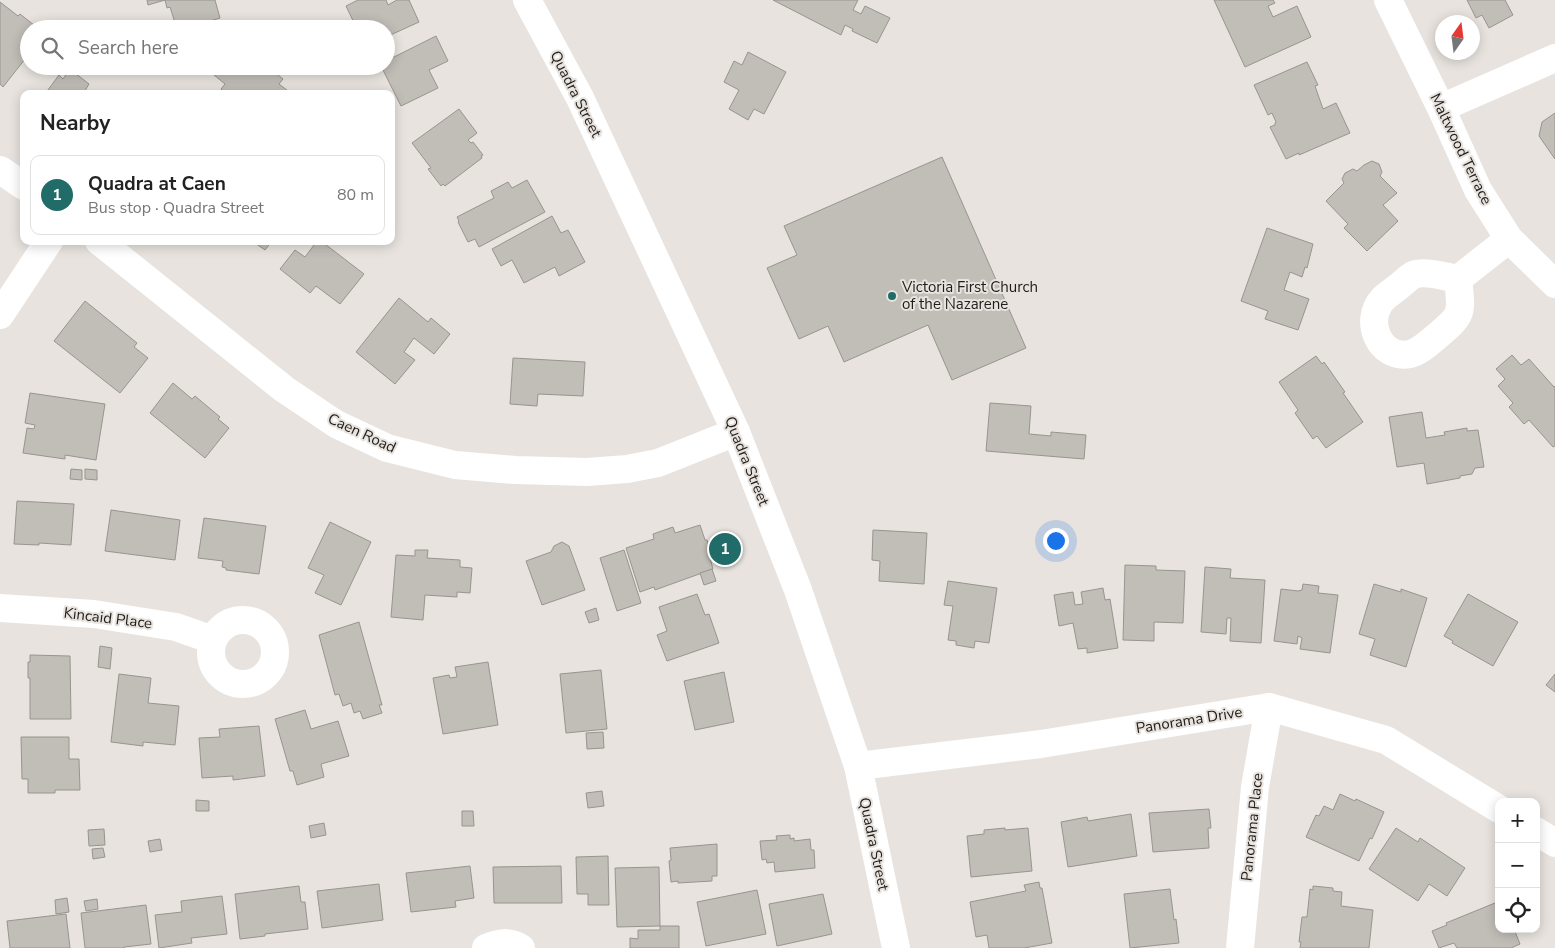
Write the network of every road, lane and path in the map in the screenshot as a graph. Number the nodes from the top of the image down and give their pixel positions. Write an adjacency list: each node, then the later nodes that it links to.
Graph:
1 (527, 0): 13 (street, Quadra Street)
2 (1388, 0): 4 (street, Maltwood Terrace)
3 (1555, 58): 4 (street)
4 (1441, 108): 7 (street, Maltwood Terrace)
5 (0, 170): 6 (street)
6 (20, 183)
7 (1509, 239): 10 (street); 11 (street, Maltwood Terrace)
8 (46, 245): 12 (street)
9 (104, 245): 13 (street, Caen Road)
10 (1458, 279)
11 (1555, 284)
12 (0, 314)
13 (736, 432): 17 (street, Quadra Street)
14 (0, 608): 15 (street, Kincaid Place)
15 (213, 640)
16 (1268, 707): 17 (street, Panorama Drive); 18 (street, Panorama Drive); 24 (street, Panorama Place)
17 (858, 766): 23 (street, Quadra Street)
18 (1495, 807)
19 (1540, 834): 20 (street)
20 (1555, 843)
21 (486, 948): 22 (street)
22 (522, 948)
23 (896, 948)
24 (1240, 948)

